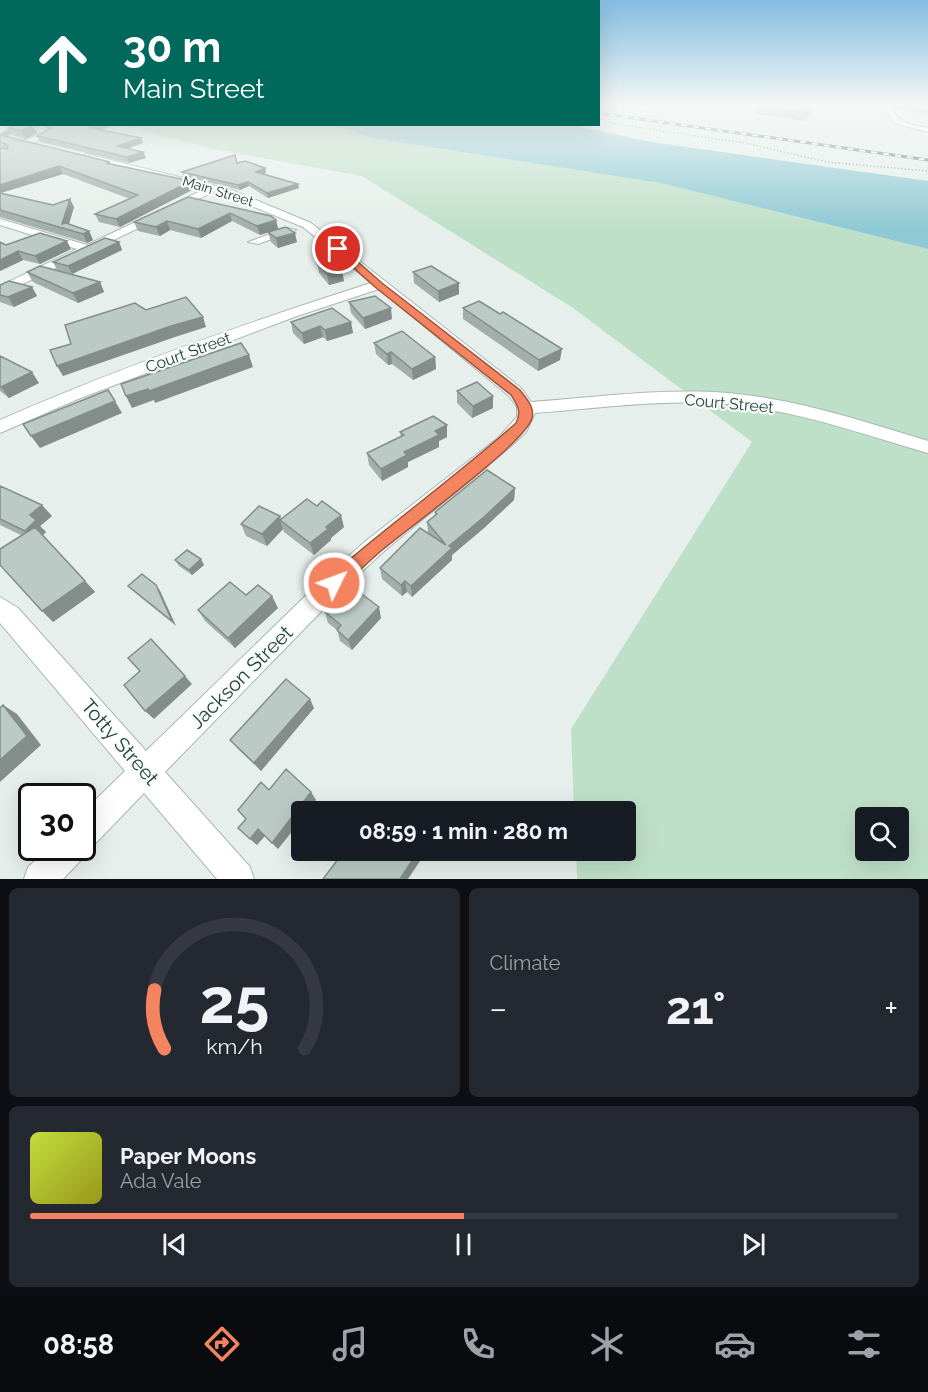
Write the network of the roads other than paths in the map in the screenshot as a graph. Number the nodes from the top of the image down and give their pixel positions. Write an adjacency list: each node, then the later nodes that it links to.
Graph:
1 (37, 146): 2 (street)
2 (48, 148)
3 (70, 154): 4 (street, Main Street)
4 (214, 188): 6 (street, Main Street); 8 (street)
5 (0, 222): 8 (street)
6 (307, 225): 7 (street); 9 (street, Main Street)
7 (254, 242)
8 (88, 249): 10 (street)
9 (378, 285): 11 (street, Main Street); 12 (street, Court Street)
10 (0, 291)
11 (526, 408): 13 (street, Court Street); 15 (street, Jackson Street)
12 (0, 427)
13 (928, 447)
14 (0, 608): 15 (street, Totty Street)
15 (146, 772): 16 (street, Jackson Street); 19 (street, Totty Street)
16 (96, 821)
17 (58, 861): 18 (street)
18 (40, 879)
19 (238, 879)

